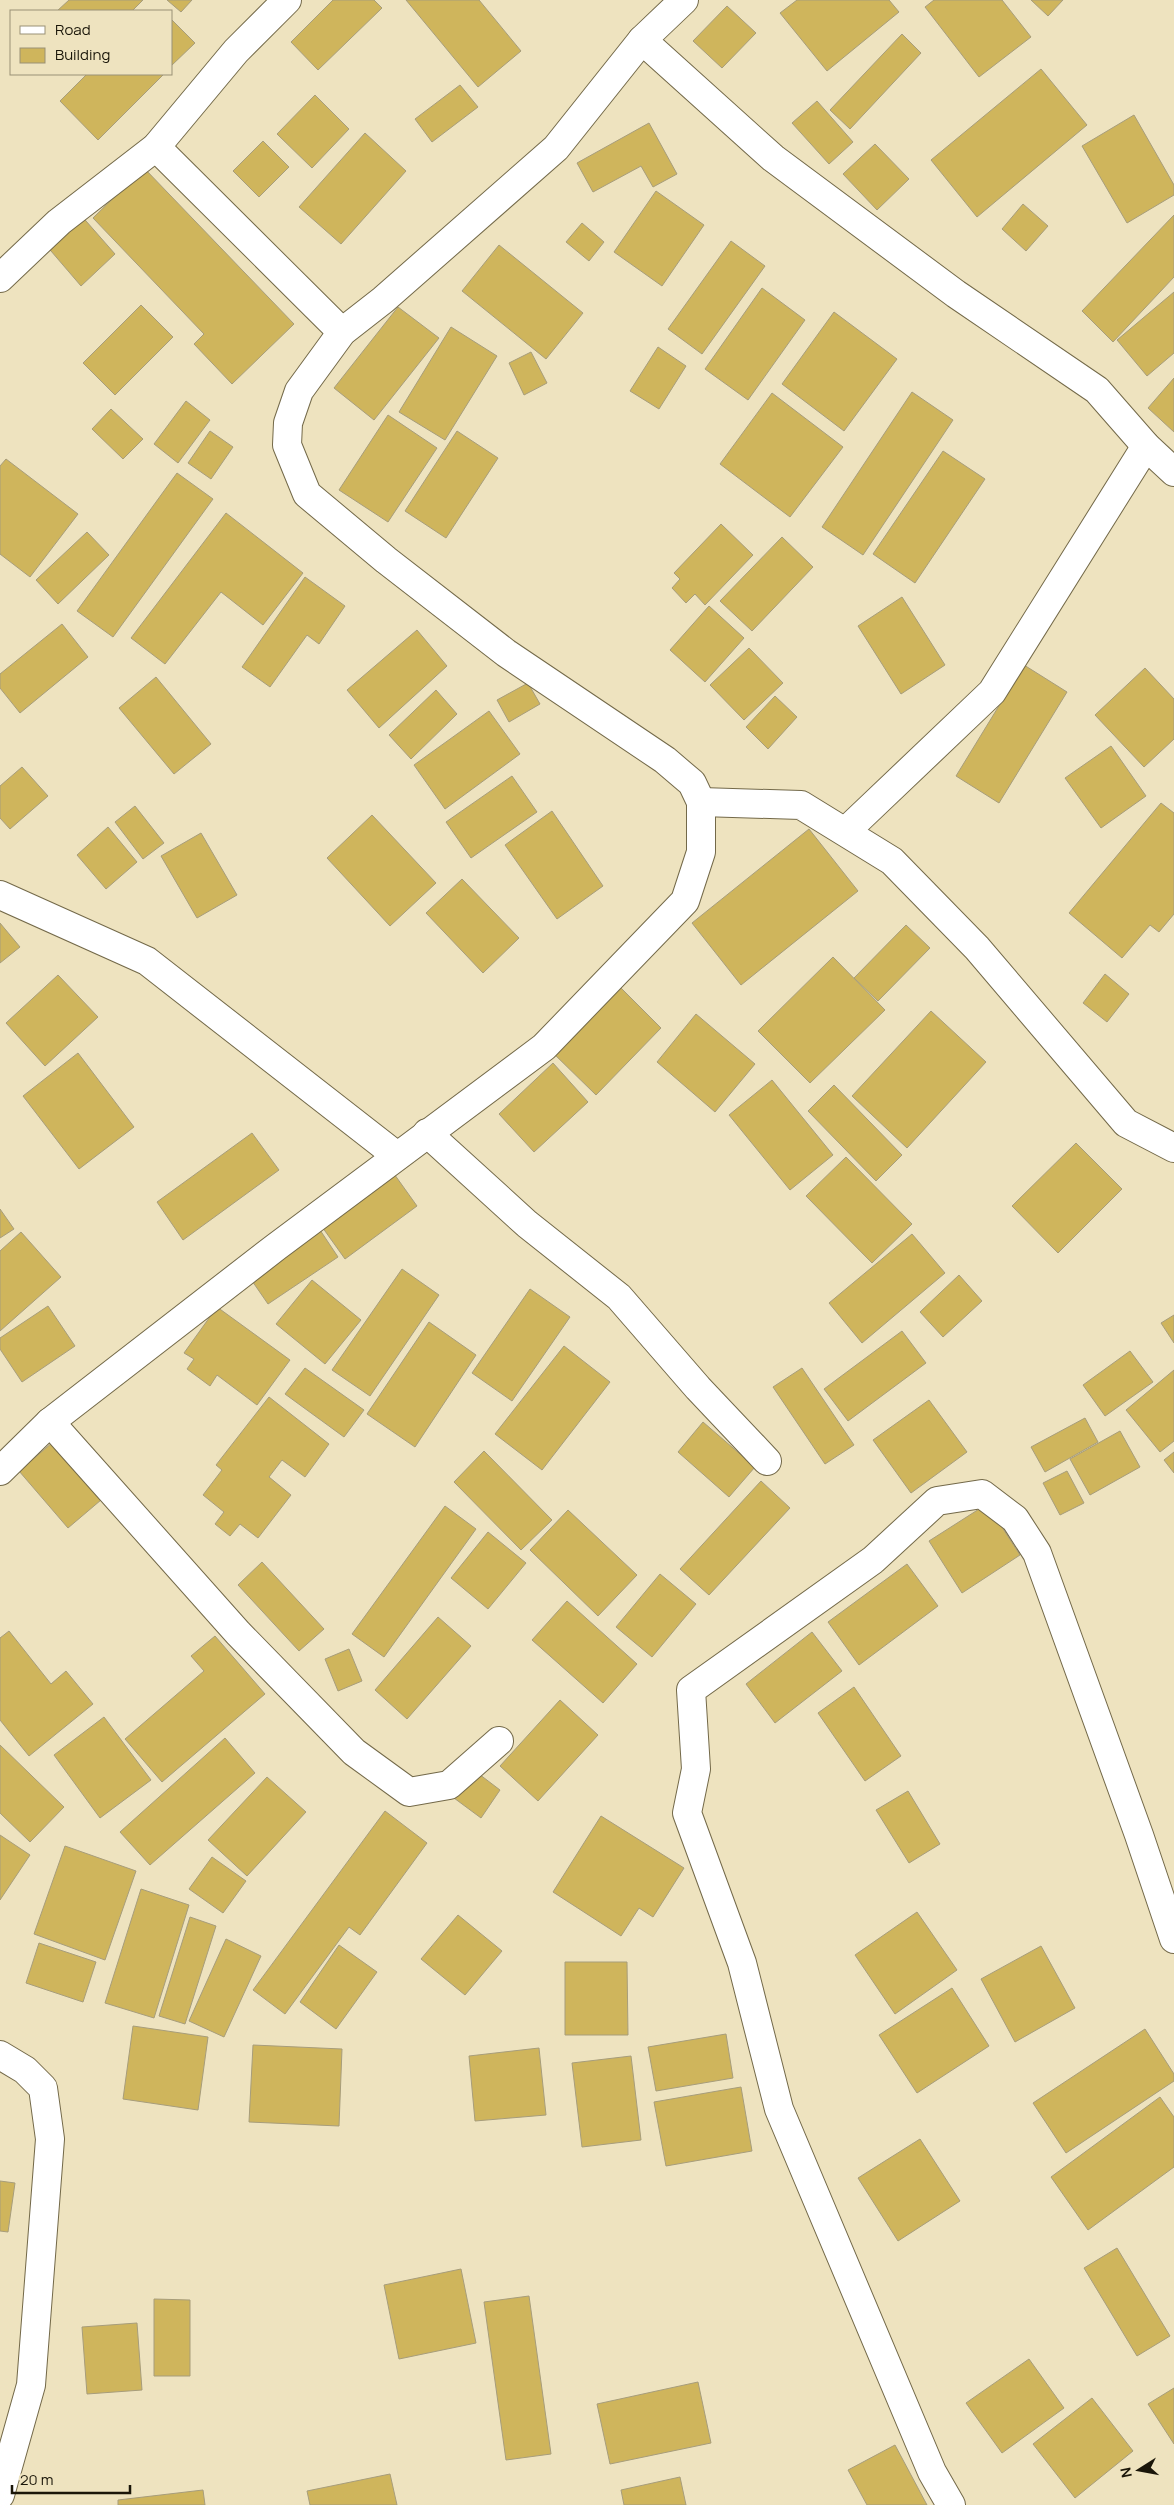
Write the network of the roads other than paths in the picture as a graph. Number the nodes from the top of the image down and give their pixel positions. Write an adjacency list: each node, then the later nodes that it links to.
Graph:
1 (684, 0): 3 (street)
2 (276, 3): 4 (street)
3 (642, 40): 6 (street); 7 (street)
4 (156, 147): 5 (street); 6 (street)
5 (0, 278)
6 (342, 332): 9 (street)
7 (1146, 446): 8 (street); 10 (street)
8 (1174, 472)
9 (702, 802): 10 (street); 12 (street)
10 (846, 831): 13 (street)
11 (0, 895): 14 (street)
12 (427, 1133): 14 (street); 16 (street)
13 (1174, 1148)
14 (397, 1156): 15 (street)
15 (50, 1422): 17 (street); 18 (street)
16 (767, 1461)
17 (0, 1470)
18 (499, 1741)
19 (1174, 1939): 22 (street)
20 (0, 2055): 21 (street)
21 (0, 2495)
22 (951, 2505)

